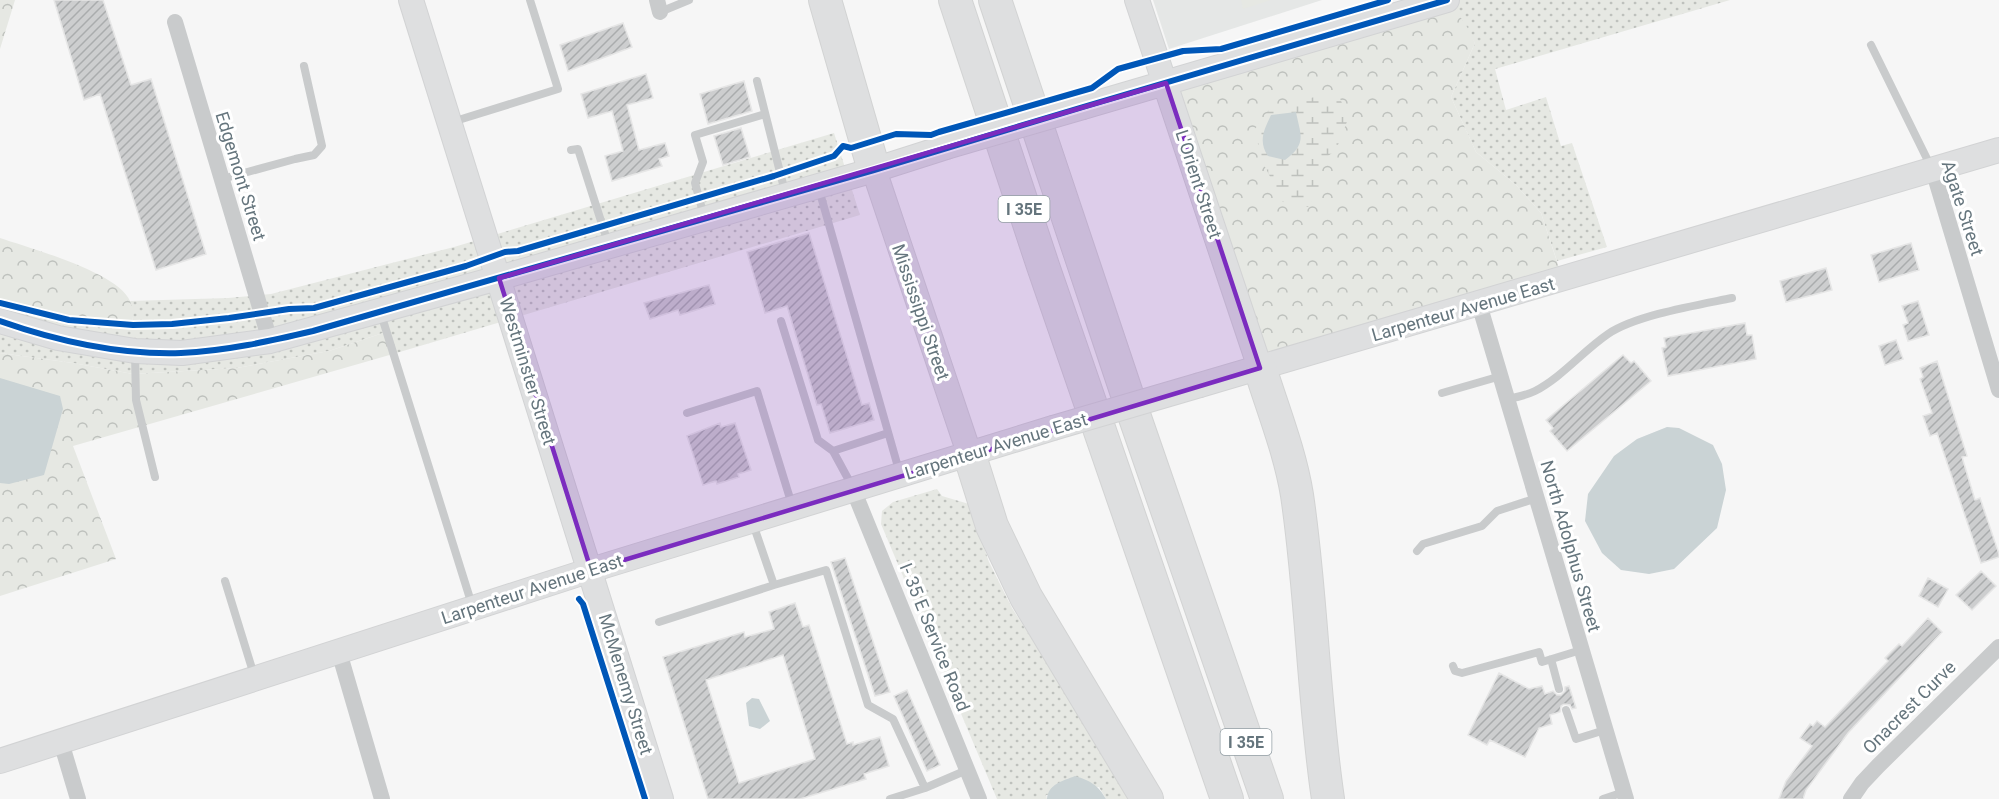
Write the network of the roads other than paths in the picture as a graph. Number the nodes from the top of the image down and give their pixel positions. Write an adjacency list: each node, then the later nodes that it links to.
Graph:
1 (411, 0): 16 (street, Westminster Street)
2 (530, 0): 16 (lane)
3 (689, 0): 9 (lane)
4 (825, 0): 19 (highway)
5 (955, 0): 75 (highway, I 35E)
6 (995, 0): 76 (highway, I 35E)
7 (1137, 0): 14 (street, L'Orient Street)
8 (1447, 0): 14 (street)
9 (658, 6)
10 (175, 22): 21 (street, Edgemont Street)
11 (1871, 45): 20 (lane, Agate Street)
12 (304, 66): 21 (lane)
13 (757, 81): 15 (lane)
14 (1166, 83): 19 (street, bridge); 34 (street, L'Orient Street)
15 (765, 114): 23 (lane); 24 (lane)
16 (449, 122): 26 (street, Westminster Street)
17 (571, 150): 25 (lane)
18 (1999, 150): 20 (street, Larpenteur Avenue East)
19 (874, 170): 22 (street); 42 (street, Mississippi Street)
20 (1933, 170): 28 (street, Larpenteur Avenue East); 36 (street, Agate Street)
21 (222, 179): 32 (street, Edgemont Street)
22 (818, 186): 23 (street); 40 (lane)
23 (786, 195): 24 (street)
24 (705, 219): 25 (street)
25 (609, 246): 26 (street)
26 (499, 278): 29 (street); 50 (street, Westminster Street)
27 (1732, 298): 38 (lane)
28 (1479, 304): 34 (street, Larpenteur Avenue East); 35 (street, North Adolphus Street)
29 (380, 311): 32 (street); 53 (lane)
30 (0, 321): 33 (street)
31 (781, 321): 41 (lane)
32 (270, 341): 33 (street)
33 (135, 351): 44 (lane)
34 (1260, 368): 42 (street, Larpenteur Avenue East, bridge); 77 (highway)
35 (1501, 376): 37 (lane); 38 (street, North Adolphus Street)
36 (1999, 390)
37 (1442, 393)
38 (1508, 399): 46 (street, North Adolphus Street)
39 (687, 413): 47 (lane)
40 (888, 433): 41 (lane); 43 (lane)
41 (833, 451): 45 (lane)
42 (969, 453): 43 (street, Larpenteur Avenue East); 74 (highway)
43 (900, 475): 45 (street, Larpenteur Avenue East)
44 (155, 477)
45 (853, 489): 47 (street, Larpenteur Avenue East); 66 (street, I- 35 E Service Road)
46 (1538, 498): 49 (lane); 56 (street, North Adolphus Street)
47 (793, 508): 48 (street, Larpenteur Avenue East)
48 (752, 521): 50 (street, Larpenteur Avenue East); 52 (lane)
49 (1417, 551)
50 (591, 570): 53 (street, Larpenteur Avenue East); 71 (street, McMenemy Street)
51 (225, 581): 60 (lane)
52 (774, 585): 54 (lane); 67 (lane)
53 (473, 608): 57 (street, Larpenteur Avenue East)
54 (659, 622)
55 (1999, 647): 79 (street, Onacrest Curve)
56 (1581, 650): 58 (lane); 63 (street, North Adolphus Street)
57 (339, 652): 60 (street, Larpenteur Avenue East); 70 (street)
58 (1551, 659): 59 (lane); 61 (lane)
59 (1453, 666)
60 (255, 679): 64 (street, Larpenteur Avenue East)
61 (1559, 689)
62 (1566, 710): 63 (lane)
63 (1605, 730): 68 (street, North Adolphus Street)
64 (61, 742): 65 (street, Larpenteur Avenue East); 69 (street)
65 (0, 761)
66 (967, 770): 67 (lane); 73 (street, I- 35 E Service Road)
67 (925, 788): 72 (lane)
68 (1625, 796): 78 (lane)
69 (78, 799)
70 (382, 799)
71 (661, 799)
72 (890, 799)
73 (979, 799)
74 (1147, 799)
75 (1227, 799)
76 (1267, 799)
77 (1328, 799)
78 (1603, 799)
79 (1851, 799)

